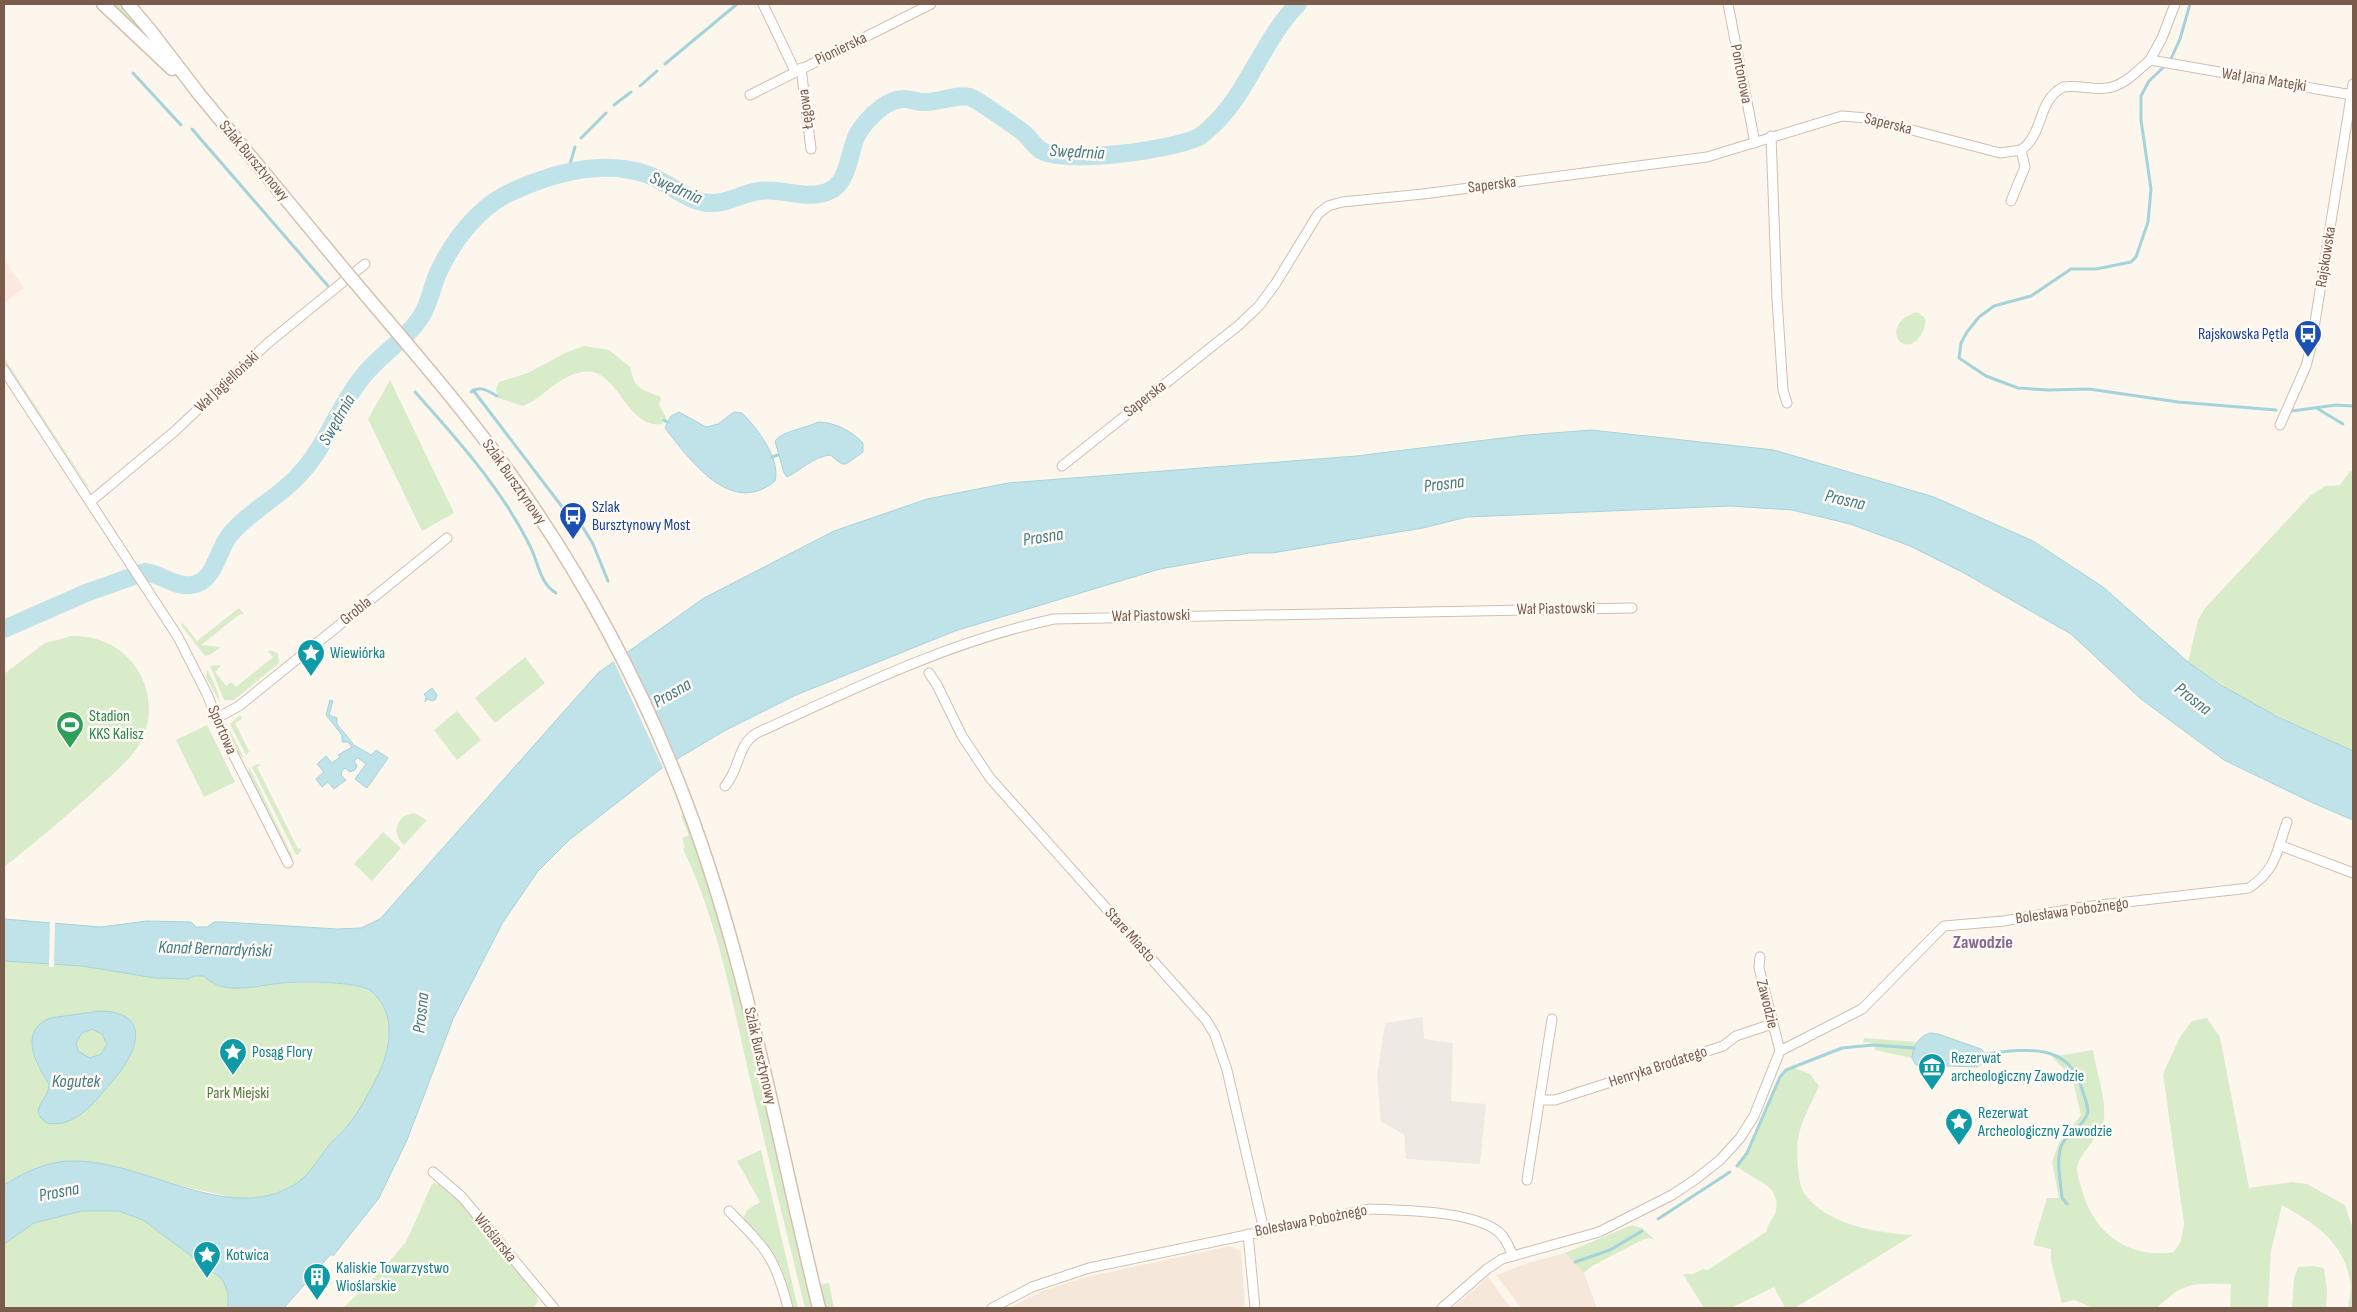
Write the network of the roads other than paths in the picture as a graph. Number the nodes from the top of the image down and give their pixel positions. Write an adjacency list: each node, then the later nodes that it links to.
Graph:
1 (103, 4): 10 (main road, Szlak Bursztynowy)
2 (128, 4): 10 (main road, Szlak Bursztynowy)
3 (763, 4): 8 (street, Łęgowa)
4 (931, 4): 8 (street, Pionierska)
5 (1728, 4): 14 (street, Pontonowa)
6 (2174, 4): 7 (street)
7 (2154, 61): 12 (street, Wał Jana Matejki); 16 (street)
8 (798, 70): 11 (street, Pionierska); 15 (street, Łęgowa)
9 (2353, 84): 12 (street, Rajskowska)
10 (198, 94): 48 (main road, Szlak Bursztynowy)
11 (750, 95)
12 (2352, 95): 21 (street, Rajskowska)
13 (1771, 136): 14 (street, Saperska); 16 (street, Saperska); 20 (street)
14 (1755, 144): 22 (street, Saperska)
15 (811, 149)
16 (2021, 150): 17 (street)
17 (2011, 201)
18 (365, 264): 23 (street, Wał Jagielloński)
19 (4, 370): 23 (street)
20 (1787, 403)
21 (2280, 425)
22 (1062, 466)
23 (90, 502): 27 (street, Sportowa)
24 (447, 538): 27 (street, Grobla)
25 (1632, 608): 28 (street, Wał Piastowski)
26 (929, 673): 41 (street, Stare Miasto)
27 (216, 718): 31 (street, Sportowa)
28 (726, 786)
29 (2287, 822): 30 (street, Bolesława Pobożnego)
30 (2279, 845): 32 (street); 36 (street, Bolesława Pobożnego)
31 (288, 863)
32 (2353, 873)
33 (1760, 957): 35 (street, Zawodzie)
34 (1552, 1019): 37 (street)
35 (1772, 1024): 36 (street, Zawodzie); 37 (street, Henryka Brodatego)
36 (1780, 1050): 43 (street)
37 (1540, 1100): 39 (street)
38 (433, 1172): 44 (street, Wioślarska)
39 (1527, 1180)
40 (729, 1211): 47 (street)
41 (1264, 1230): 42 (street, Bolesława Pobożnego); 43 (street, Bolesława Pobożnego)
42 (1248, 1234): 49 (street, Bolesława Pobożnego); 50 (street)
43 (1513, 1256): 51 (street)
44 (547, 1300): 45 (street); 46 (street, Wioślarska)
45 (540, 1308)
46 (554, 1308)
47 (788, 1308)
48 (820, 1308)
49 (992, 1308)
50 (1255, 1308)
51 (1442, 1308)

